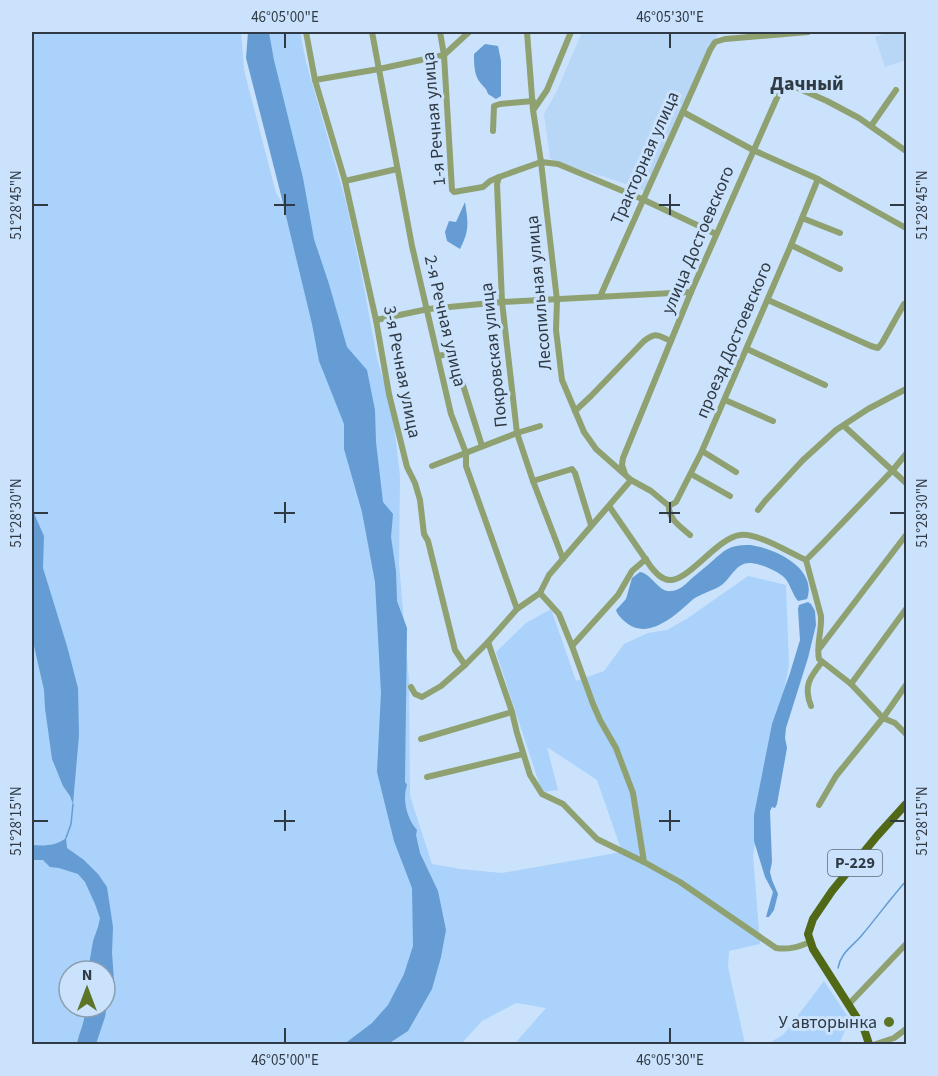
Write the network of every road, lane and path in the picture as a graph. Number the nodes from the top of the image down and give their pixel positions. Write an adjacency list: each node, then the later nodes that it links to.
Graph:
1 (306, 32): 12 (street, 3-я Речная улица)
2 (372, 32): 11 (street, 2-я Речная улица)
3 (440, 32): 10 (street, 1-я Речная улица)
4 (469, 32): 10 (street)
5 (527, 32): 15 (street, Лесопильная улица)
6 (571, 32): 14 (street)
7 (726, 32): 9 (street)
8 (808, 32): 9 (street)
9 (726, 39): 17 (street, Тракторная улица)
10 (444, 55): 11 (street); 24 (street, 1-я Речная улица)
11 (380, 69): 12 (street); 23 (street, 2-я Речная улица)
12 (315, 80): 26 (street, 3-я Речная улица)
13 (896, 90): 18 (street)
14 (544, 94): 15 (street); 16 (street)
15 (532, 99): 16 (street, Лесопильная улица); 19 (street)
16 (533, 110): 22 (street, Лесопильная улица)
17 (683, 112): 20 (street, улица Достоевского); 27 (street, Тракторная улица)
18 (871, 126): 20 (street, улица Достоевского); 21 (street)
19 (493, 131)
20 (753, 150): 25 (street, улица Достоевского); 31 (street, улица Достоевского)
21 (906, 151)
22 (541, 162): 24 (street); 27 (street); 36 (street, Лесопильная улица)
23 (397, 170): 26 (street); 40 (street, 2-я Речная улица)
24 (499, 177): 38 (street, Покровская улица)
25 (818, 179): 28 (street, проезд Достоевского); 29 (street, улица Достоевского)
26 (345, 181): 41 (street, 3-я Речная улица)
27 (642, 199): 31 (street); 35 (street, Тракторная улица)
28 (802, 218): 30 (street); 32 (street, проезд Достоевского)
29 (906, 228)
30 (840, 233)
31 (716, 234): 34 (street, улица Достоевского)
32 (791, 246): 33 (street); 37 (street, проезд Достоевского)
33 (840, 269)
34 (691, 292): 35 (street); 42 (street, улица Достоевского)
35 (600, 297): 36 (street)
36 (557, 300): 38 (street); 48 (street, Лесопильная улица)
37 (768, 300): 39 (street); 43 (street, проезд Достоевского)
38 (502, 302): 40 (street); 52 (street, Покровская улица)
39 (904, 304)
40 (428, 309): 41 (street); 44 (street, 2-я Речная улица)
41 (376, 320): 82 (street, 3-я Речная улица)
42 (671, 341): 48 (street, улица Достоевского); 60 (street, улица Достоевского)
43 (747, 349): 45 (street); 47 (street, проезд Достоевского)
44 (438, 356): 53 (street); 55 (street, 2-я Речная улица)
45 (825, 385)
46 (906, 389): 51 (street)
47 (725, 400): 49 (street); 54 (street, проезд Достоевского)
48 (575, 411): 60 (street, Лесопильная улица)
49 (773, 421)
50 (540, 426): 52 (street)
51 (844, 426): 58 (street); 68 (street)
52 (517, 433): 53 (street); 63 (street, Покровская улица)
53 (482, 446): 55 (street)
54 (702, 451): 59 (street); 61 (street, проезд Достоевского)
55 (466, 453): 57 (street); 76 (street, 2-я Речная улица)
56 (906, 454): 58 (street)
57 (432, 466)
58 (892, 471): 64 (street); 74 (street)
59 (736, 472)
60 (625, 474): 62 (street, Лесопильная улица)
61 (691, 474): 65 (street); 67 (street, проезд Достоевского)
62 (631, 480): 66 (street); 67 (street, Лесопильная улица)
63 (533, 482): 69 (street); 72 (street, Покровская улица)
64 (906, 483)
65 (730, 496)
66 (609, 506): 69 (street); 73 (street)
67 (669, 506): 70 (street, Лесопильная улица)
68 (758, 510)
69 (591, 525): 72 (street)
70 (690, 535)
71 (906, 535): 80 (street)
72 (563, 559): 75 (street)
73 (646, 559): 74 (street); 79 (street)
74 (806, 560): 80 (street)
75 (540, 592): 76 (street); 79 (street)
76 (517, 609): 78 (street)
77 (906, 609): 83 (street)
78 (488, 642): 82 (street); 87 (street)
79 (572, 646): 95 (street)
80 (818, 650): 81 (street)
81 (822, 662): 83 (street); 86 (street)
82 (465, 665): 85 (street)
83 (851, 684): 88 (street)
84 (906, 685): 88 (street)
85 (411, 687)
86 (811, 706)
87 (512, 712): 90 (street); 91 (street)
88 (883, 718): 89 (street); 94 (street)
89 (906, 734)
90 (421, 739)
91 (523, 754): 92 (street); 95 (street)
92 (427, 777)
93 (906, 804): 96 (main road, Р-229)
94 (819, 805)
95 (644, 862): 96 (street)
96 (810, 942): 98 (main road, Р-229)
97 (906, 944): 98 (street)
98 (849, 1004): 100 (main road, Р-229)
99 (906, 1029): 101 (street)
100 (869, 1044)
101 (876, 1044)

